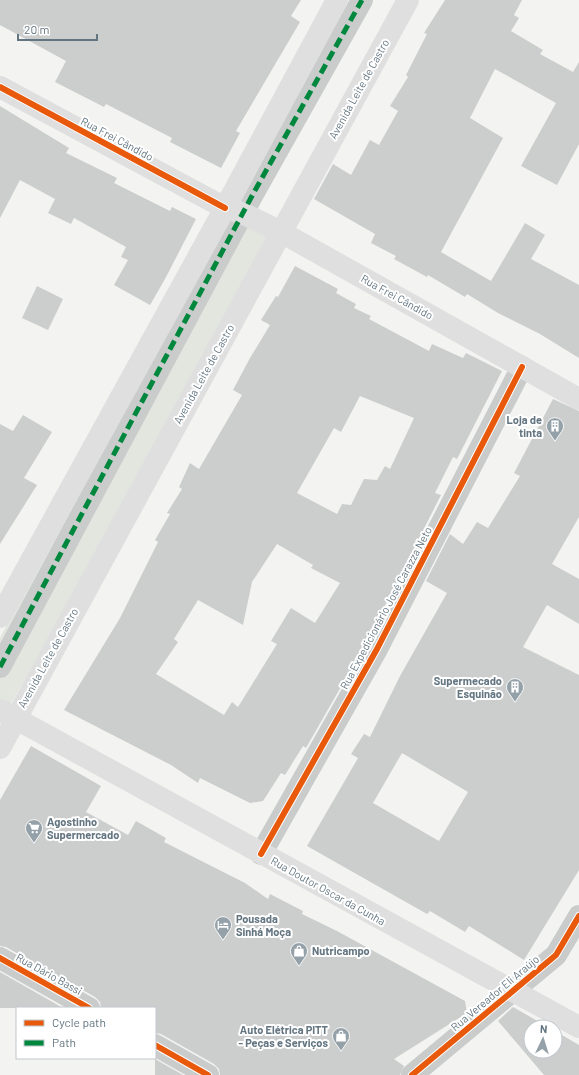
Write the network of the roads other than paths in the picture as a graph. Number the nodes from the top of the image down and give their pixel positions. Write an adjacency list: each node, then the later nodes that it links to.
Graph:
1 (337, 0): 5 (main road)
2 (362, 0): 5 (street)
3 (408, 0): 6 (main road, Avenida Leite de Castro)
4 (0, 87): 5 (main road, Rua Frei Cândido)
5 (234, 211): 6 (main road, Rua Frei Cândido); 9 (main road); 10 (street)
6 (281, 232): 7 (main road, Rua Frei Cândido); 11 (main road, Avenida Leite de Castro)
7 (522, 367): 8 (main road, Rua Frei Cândido); 13 (street, Rua Expedicionário José Carazza Neto)
8 (579, 400)
9 (0, 617)
10 (0, 667)
11 (8, 714): 12 (main road, Avenida Leite de Castro); 13 (main road, Rua Doutor Oscar da Cunha)
12 (0, 748)
13 (261, 854): 16 (main road, Rua Doutor Oscar da Cunha)
14 (579, 916): 16 (street, Rua Vereador Eli Araújo)
15 (0, 958): 17 (street, Rua Dário Bassi)
16 (513, 992): 18 (main road, Rua Doutor Oscar da Cunha); 21 (street, Rua Vereador Eli Araújo)
17 (87, 1007)
18 (579, 1027)
19 (156, 1046): 20 (street)
20 (208, 1075)
21 (412, 1075)

